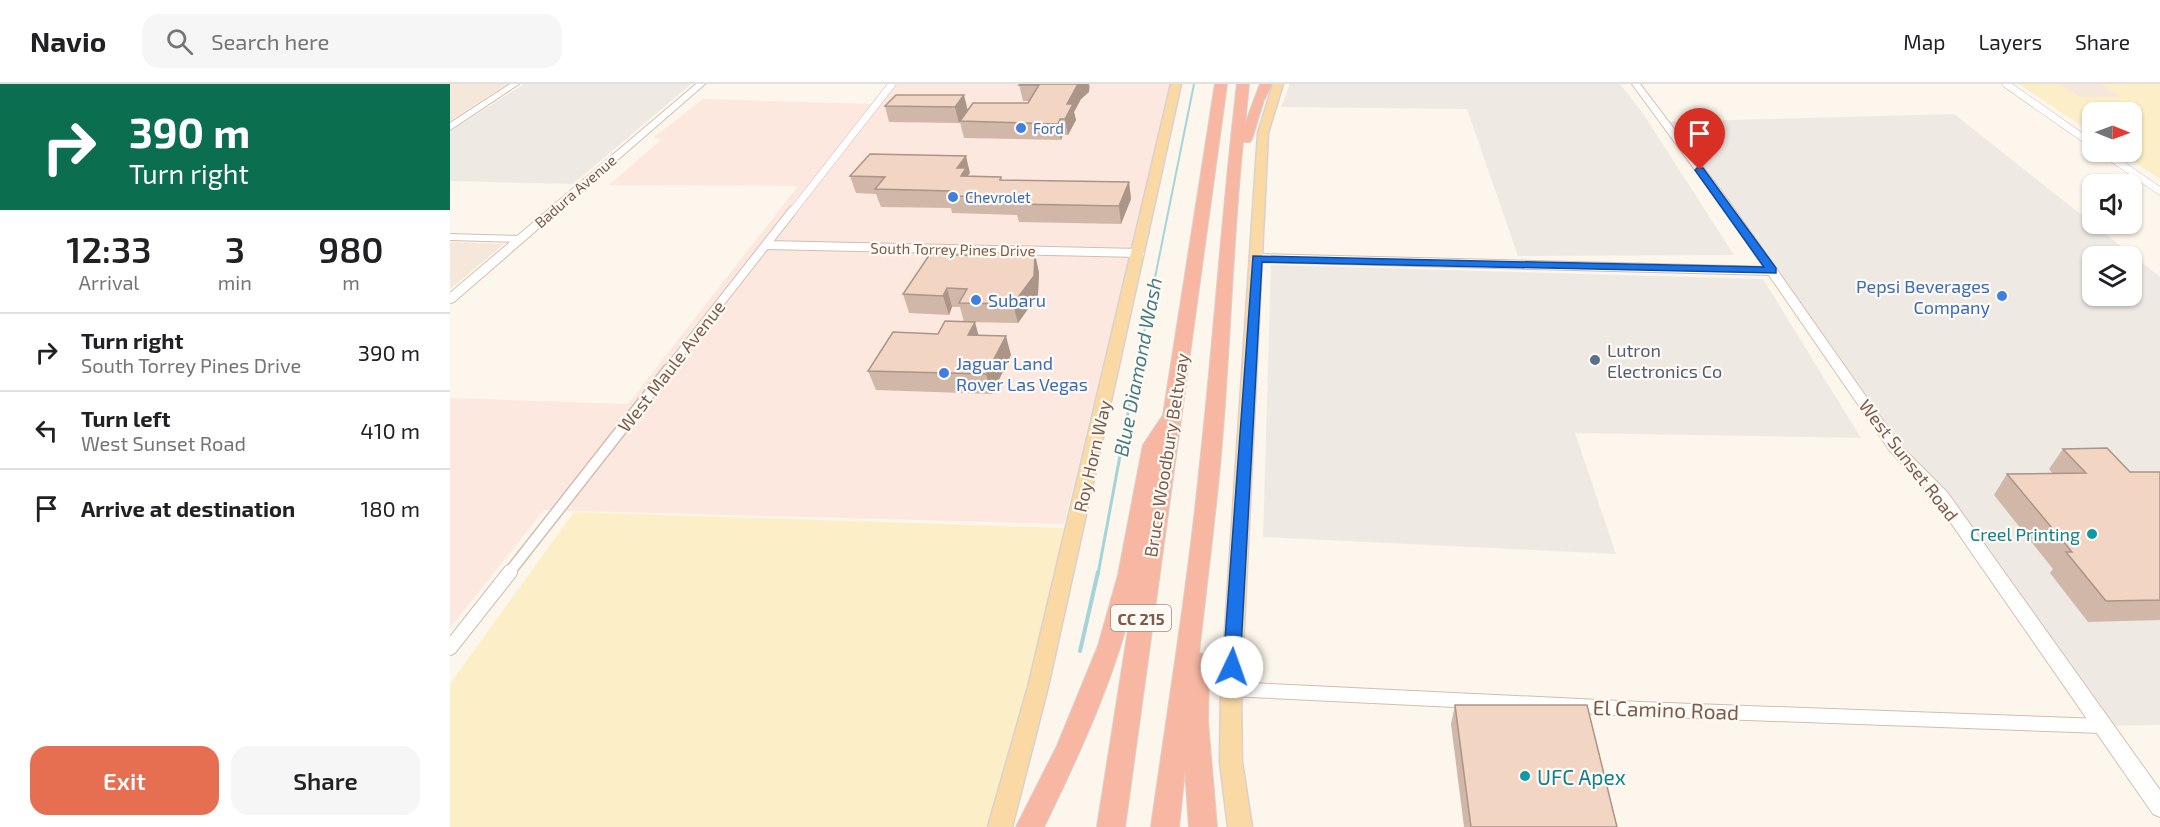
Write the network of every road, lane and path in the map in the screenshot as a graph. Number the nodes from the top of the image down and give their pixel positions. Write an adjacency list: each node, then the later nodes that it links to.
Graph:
1 (515, 84): 11 (street)
2 (701, 84): 17 (main road, Badura Avenue)
3 (892, 84): 18 (street, West Maule Avenue)
4 (1176, 84): 19 (main road, Roy Horn Way)
5 (1221, 84): 23 (highway, Bruce Woodbury Beltway / CC 215)
6 (1243, 84): 13 (highway, Bruce Woodbury Beltway / CC 215)
7 (1266, 84): 13 (highway)
8 (1278, 84): 20 (main road)
9 (1636, 84): 21 (main road, West Sunset Road)
10 (2006, 84): 12 (street)
11 (450, 126)
12 (2082, 137)
13 (1235, 156): 24 (highway, Bruce Woodbury Beltway / CC 215)
14 (2118, 162): 15 (street)
15 (2160, 191)
16 (450, 237): 17 (street)
17 (520, 239): 22 (main road, Badura Avenue)
18 (766, 245): 19 (street, South Torrey Pines Drive); 25 (street, West Maule Avenue)
19 (1140, 253): 29 (main road, Roy Horn Way)
20 (1257, 258): 21 (street); 26 (main road)
21 (1772, 270): 27 (main road, West Sunset Road)
22 (450, 299)
23 (1174, 410): 30 (highway); 31 (highway, Bruce Woodbury Beltway / CC 215)
24 (1198, 570): 32 (highway, Bruce Woodbury Beltway / CC 215); 33 (highway)
25 (450, 648)
26 (1231, 689): 27 (street, El Camino Road); 34 (main road)
27 (2102, 726): 28 (main road, West Sunset Road)
28 (2160, 807)
29 (1000, 827)
30 (1030, 827)
31 (1111, 827)
32 (1165, 827)
33 (1203, 827)
34 (1240, 827)

